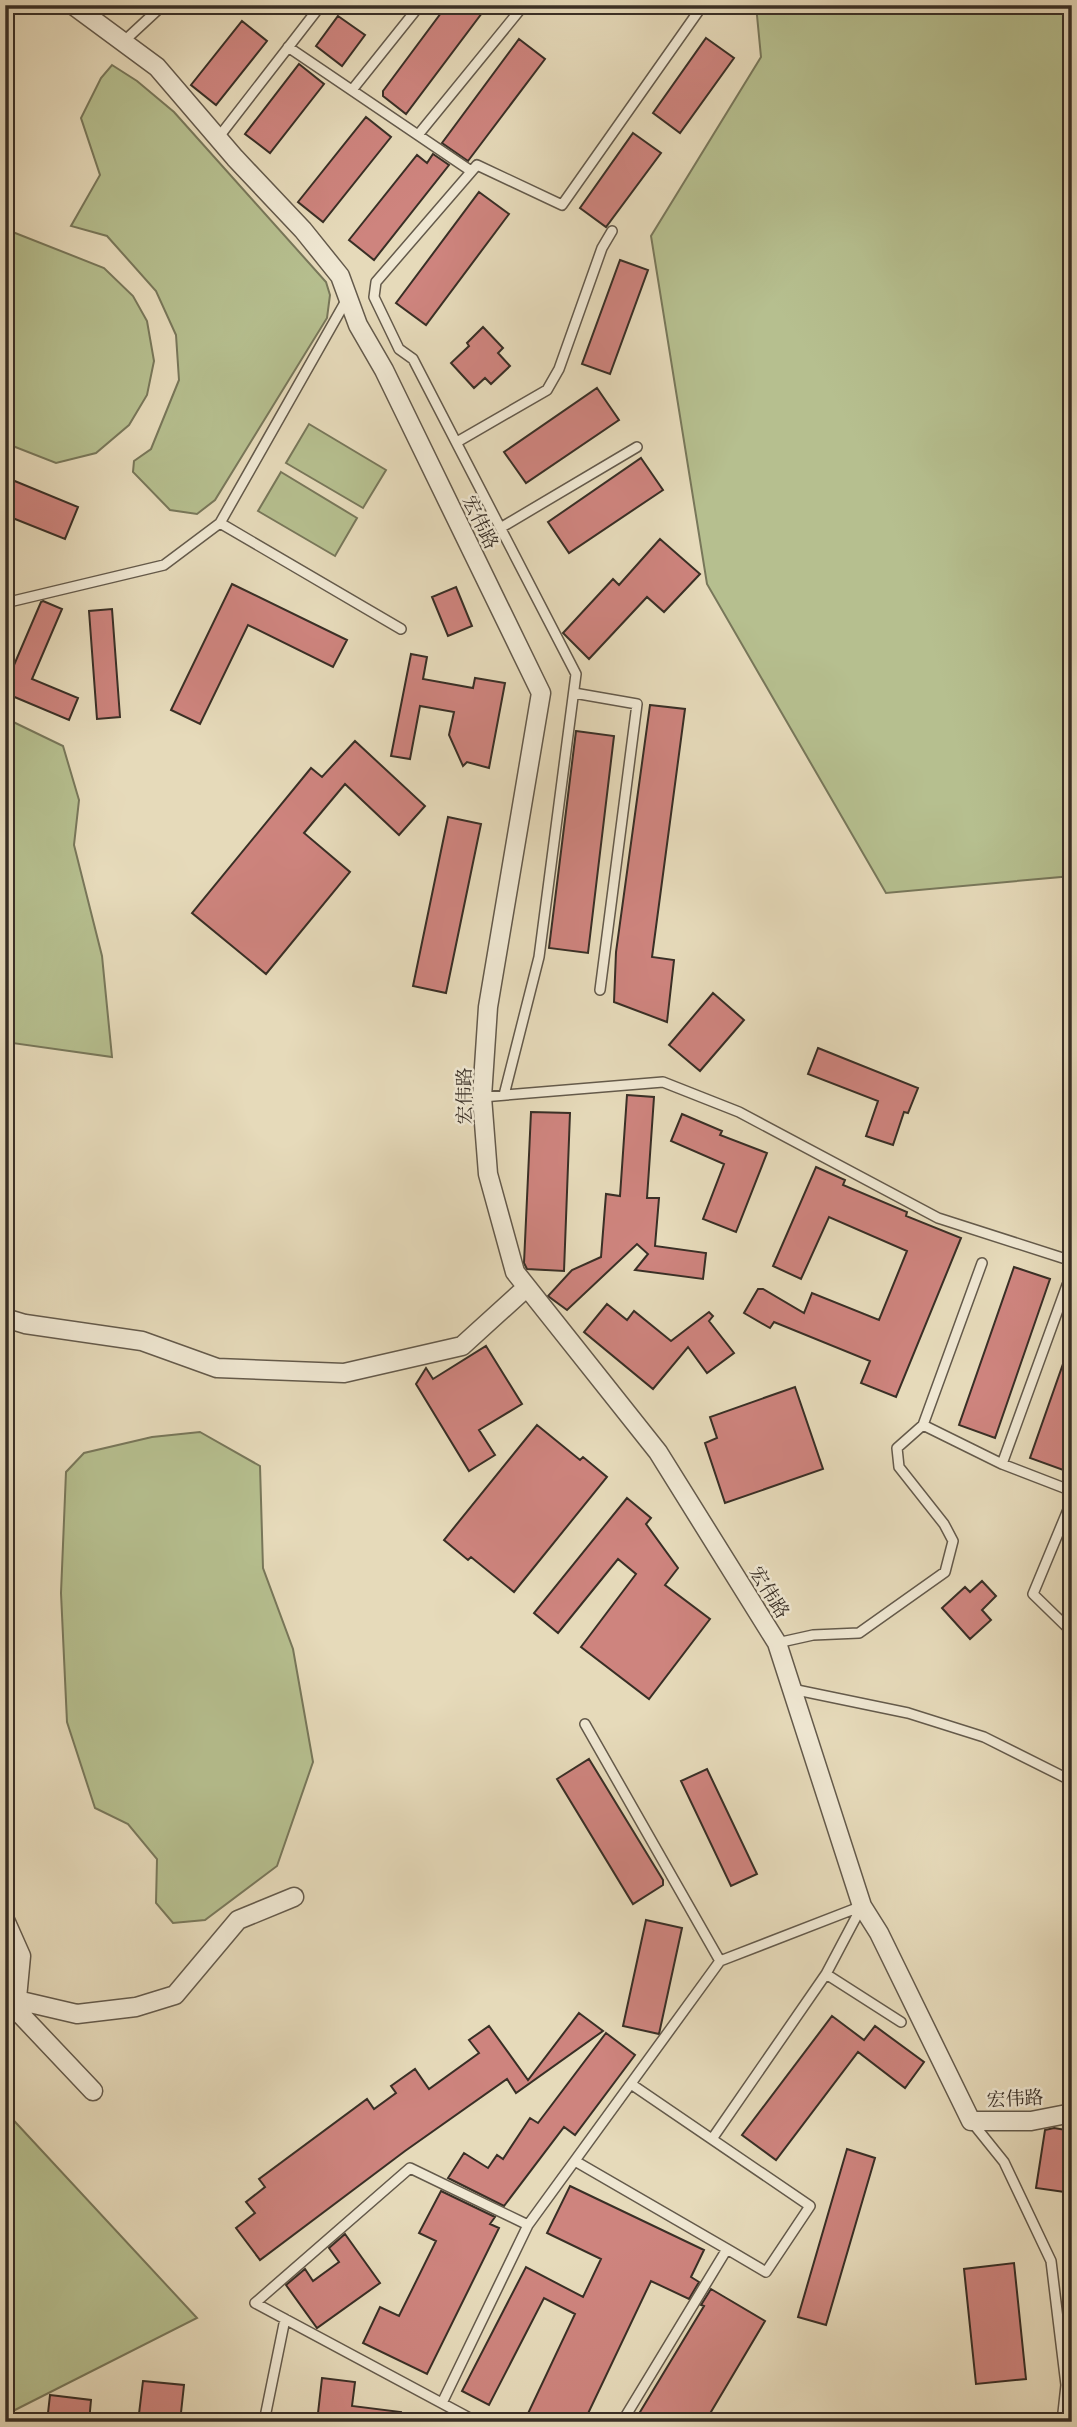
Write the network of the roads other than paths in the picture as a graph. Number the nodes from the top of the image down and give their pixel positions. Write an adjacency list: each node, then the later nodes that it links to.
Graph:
1 (72, 5): 7 (street, 宏伟路)
2 (163, 5): 7 (lane)
3 (321, 5): 8 (lane)
4 (420, 5): 9 (lane)
5 (524, 5): 10 (lane)
6 (694, 5): 12 (lane)
7 (122, 43): 11 (street, 宏伟路)
8 (288, 47): 9 (lane); 11 (lane)
9 (352, 90): 10 (lane)
10 (418, 135): 12 (lane)
11 (218, 138): 14 (street, 宏伟路)
12 (471, 171): 15 (lane)
13 (612, 231): 15 (lane)
14 (348, 298): 17 (lane); 24 (street, 宏伟路)
15 (457, 442): 18 (lane)
16 (637, 447): 18 (lane)
17 (220, 523): 19 (lane); 20 (lane)
18 (502, 527): 21 (lane)
19 (5, 603)
20 (401, 629)
21 (573, 693): 22 (lane); 23 (lane)
22 (600, 990)
23 (503, 1095): 24 (lane); 25 (lane)
24 (482, 1097): 28 (street, 宏伟路)
25 (1072, 1261)
26 (982, 1263): 30 (lane)
27 (1067, 1285): 31 (lane)
28 (527, 1287): 29 (street); 35 (street, 宏伟路)
29 (5, 1318)
30 (923, 1425): 31 (lane); 35 (lane)
31 (1002, 1464): 32 (lane)
32 (1072, 1490)
33 (1072, 1500): 34 (lane)
34 (1072, 1632)
35 (777, 1643): 36 (street, 宏伟路)
36 (792, 1689): 38 (lane); 40 (street, 宏伟路)
37 (584, 1724): 42 (lane)
38 (1072, 1781)
39 (294, 1897): 44 (street)
40 (862, 1906): 42 (lane); 43 (lane); 49 (street, 宏伟路)
41 (5, 1920): 44 (street)
42 (720, 1961): 46 (lane)
43 (826, 1974): 45 (lane); 50 (lane)
44 (13, 2002): 47 (street)
45 (901, 2022)
46 (631, 2084): 50 (lane); 51 (lane)
47 (93, 2091)
48 (1072, 2113): 49 (street, 宏伟路)
49 (971, 2121): 59 (lane)
50 (712, 2139): 53 (lane)
51 (575, 2161): 52 (lane); 53 (lane)
52 (528, 2225): 54 (lane); 55 (lane)
53 (727, 2249): 58 (lane)
54 (285, 2319): 55 (lane); 56 (lane)
55 (442, 2403): 57 (lane)
56 (264, 2422)
57 (477, 2422)
58 (622, 2422)
59 (1062, 2422)

